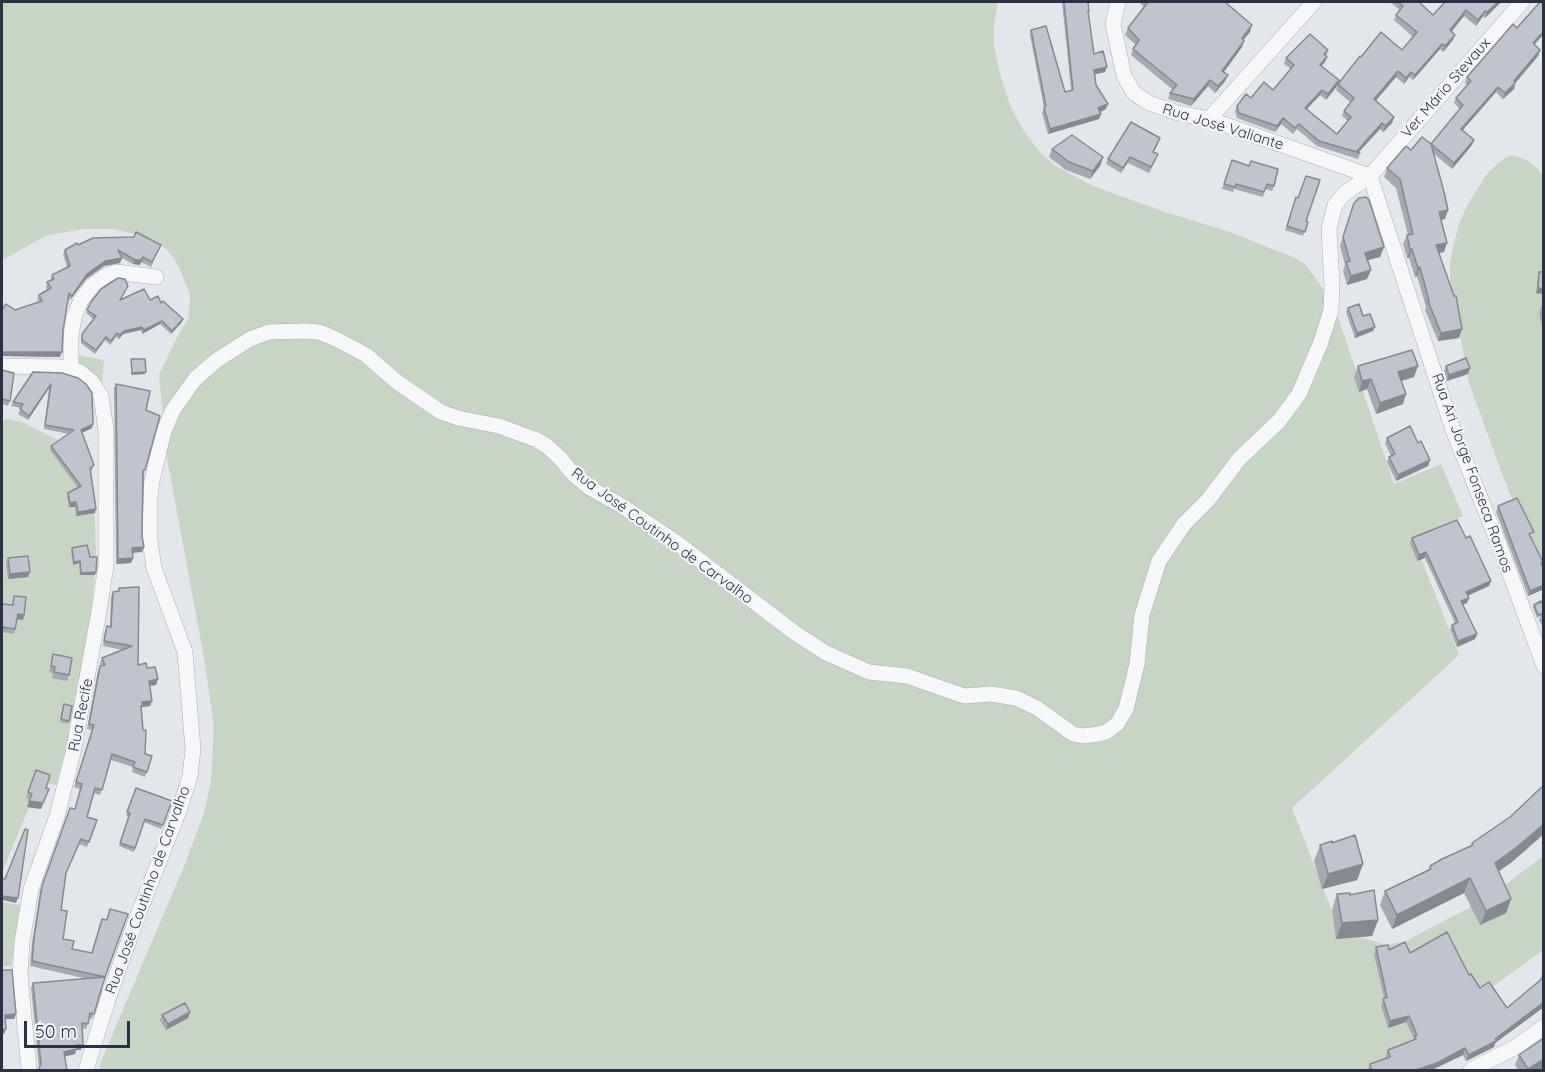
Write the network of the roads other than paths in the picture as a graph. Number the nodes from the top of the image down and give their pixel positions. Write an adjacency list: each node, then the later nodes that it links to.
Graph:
1 (1118, 2): 4 (street, Rua José Valiante)
2 (1314, 2): 4 (street)
3 (1522, 2): 5 (street, Ver. Mário Stevaux)
4 (1209, 120): 5 (street, Rua José Valiante)
5 (1370, 176): 6 (street, Ver. Mário Stevaux); 10 (street, Rua Ari Jorge Fonseca Ramos)
6 (1329, 250): 13 (street, Rua José Coutinho de Carvalho)
7 (156, 277): 9 (street)
8 (2, 366): 9 (street)
9 (71, 368): 12 (street, Rua Recife)
10 (1544, 666)
11 (1544, 1027): 14 (street)
12 (29, 1071)
13 (86, 1071)
14 (1471, 1071)

